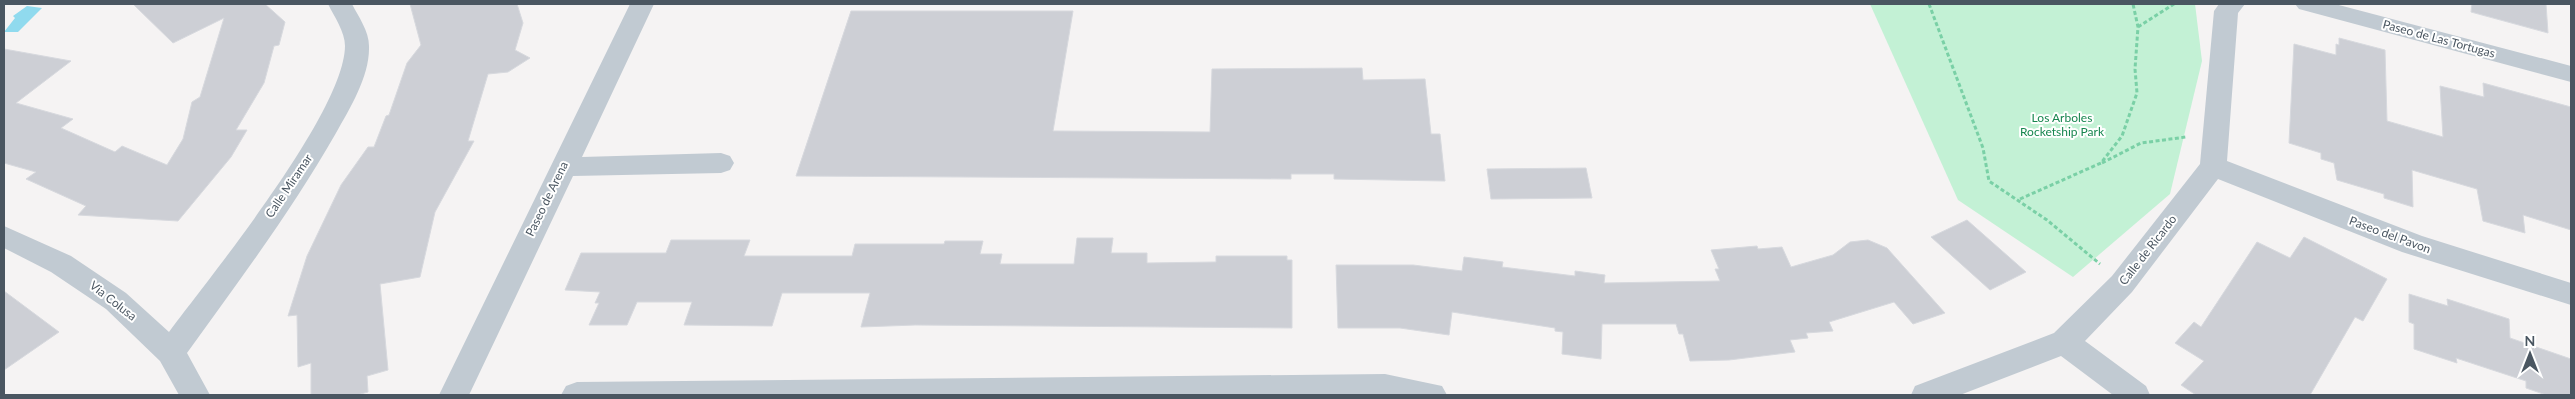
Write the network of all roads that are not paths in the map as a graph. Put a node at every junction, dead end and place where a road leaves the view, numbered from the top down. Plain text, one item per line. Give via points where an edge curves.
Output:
1 (340, 4) edge
2 (642, 4) edge
3 (2233, 4) edge
4 (2307, 4) edge
5 (2571, 74) edge
6 (721, 163) dead end
7 (2213, 166) junction
8 (563, 167) junction
9 (4, 236) edge
10 (2571, 294) edge
11 (2064, 342) junction
12 (171, 352) junction
13 (195, 395) edge
14 (454, 395) edge
15 (577, 395) edge
16 (1431, 395) edge
17 (1926, 395) edge
18 (2135, 395) edge

1 - 12 street, Calle Miramar via 358,47 350,83 298,176
2 - 8 street, Paseo de Arena
3 - 7 street via 2226,11
4 - 5 street, Paseo de Las Tortugas
6 - 8 street
7 - 10 street, Paseo del Pavon via 2412,244
7 - 11 street, Calle de Ricardo via 2122,284
8 - 14 street, Paseo de Arena
9 - 12 street, Via Colusa via 61,264 116,301
11 - 17 street, Calle de Ricardo
11 - 18 street
12 - 13 street, Via Colusa
15 - 16 street via 1385,387

